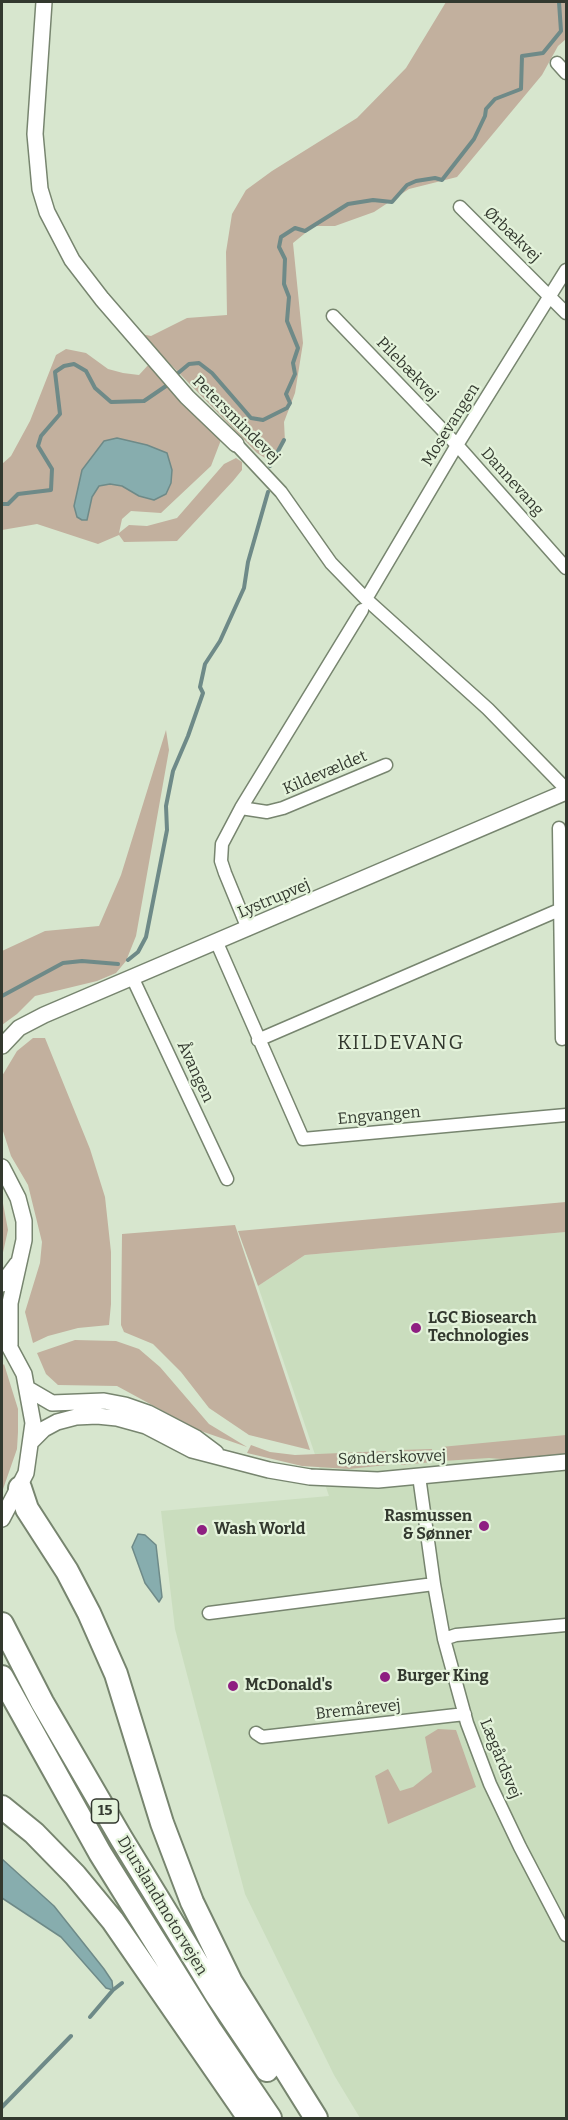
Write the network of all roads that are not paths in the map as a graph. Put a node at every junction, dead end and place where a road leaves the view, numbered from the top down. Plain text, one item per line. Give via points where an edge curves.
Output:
1 (44, 2) edge
2 (557, 63) dead end
3 (567, 73) edge
4 (459, 207) dead end
5 (567, 270) edge
6 (551, 297) junction
7 (567, 313) edge
8 (333, 316) dead end
9 (236, 444) joint
10 (457, 445) junction
11 (567, 568) edge
12 (364, 605) junction
13 (386, 765) dead end
14 (567, 790) edge
15 (241, 808) junction
16 (559, 828) dead end
17 (559, 909) junction
18 (248, 929) junction
19 (217, 943) junction
20 (133, 979) junction
21 (562, 1039) dead end
22 (258, 1040) junction
23 (2, 1046) edge
24 (567, 1115) edge
25 (2, 1167) edge
26 (226, 1179) dead end
27 (21, 1259) junction
28 (2, 1284) edge
29 (5, 1339) edge
30 (28, 1389) junction
31 (32, 1441) junction
32 (220, 1456) junction
33 (567, 1462) edge
34 (419, 1476) junction
35 (20, 1488) junction
36 (2, 1518) edge
37 (434, 1584) junction
38 (209, 1613) dead end
39 (2, 1624) edge
40 (567, 1625) edge
41 (444, 1639) junction
42 (2, 1677) edge
43 (465, 1714) junction
44 (256, 1733) dead end
45 (2, 1807) edge
46 (567, 1935) edge
47 (249, 2118) edge
48 (270, 2118) edge
49 (300, 2118) edge
50 (316, 2118) edge

1 - 9 street, Petersmindevej via 36,134 38,172 47,212 72,260 156,363
2 - 3 street
4 - 6 street, Ørbækvej
5 - 6 street, Mosevangen
6 - 7 street, Ørbækvej
6 - 10 street, Mosevangen
8 - 10 street, Pilebækvej
9 - 12 street, Petersmindevej via 281,492
10 - 11 street, Dannevang
10 - 12 street, Mosevangen
12 - 14 street, Petersmindevej via 488,709
12 - 15 street, Mosevangen
13 - 15 street, Kildevældet via 283,808 267,812
14 - 18 street, Lystrupvej
15 - 18 street, Mosevangen via 222,843 221,861
16 - 17 street
17 - 21 street
17 - 22 street
18 - 19 street, Lystrupvej
19 - 20 street, Lystrupvej
19 - 22 street, Engvangen
20 - 23 street, Lystrupvej via 19,1028
20 - 26 street, Åvangen
22 - 24 street, Engvangen via 303,1139
25 - 27 street via 18,1198 24,1221
27 - 28 street
27 - 29 street
29 - 30 street
30 - 31 street
30 - 32 street, Sønderskovvej via 52,1403 104,1401 148,1413 196,1438
31 - 32 street, Sønderskovvej via 57,1422 97,1416 146,1426 192,1450
31 - 35 street
32 - 34 street, Sønderskovvej via 310,1477 378,1480
33 - 34 street, Sønderskovvej
34 - 37 street, Lægårdsvej
35 - 36 street
35 - 50 highway via 27,1509 89,1613 116,1674 162,1823 192,1902 231,1982
37 - 38 street
37 - 41 street, Lægårdsvej
39 - 49 highway, Djurslandmotorvejen / 15 via 42,1702 127,1848 216,1994
40 - 41 street
41 - 43 street, Lægårdsvej
42 - 48 highway, Djurslandmotorvejen / 15 via 100,1854
43 - 44 street, Bremårevej via 262,1737
43 - 46 street, Lægårdsvej via 490,1784
45 - 47 highway via 75,1875 113,1921

